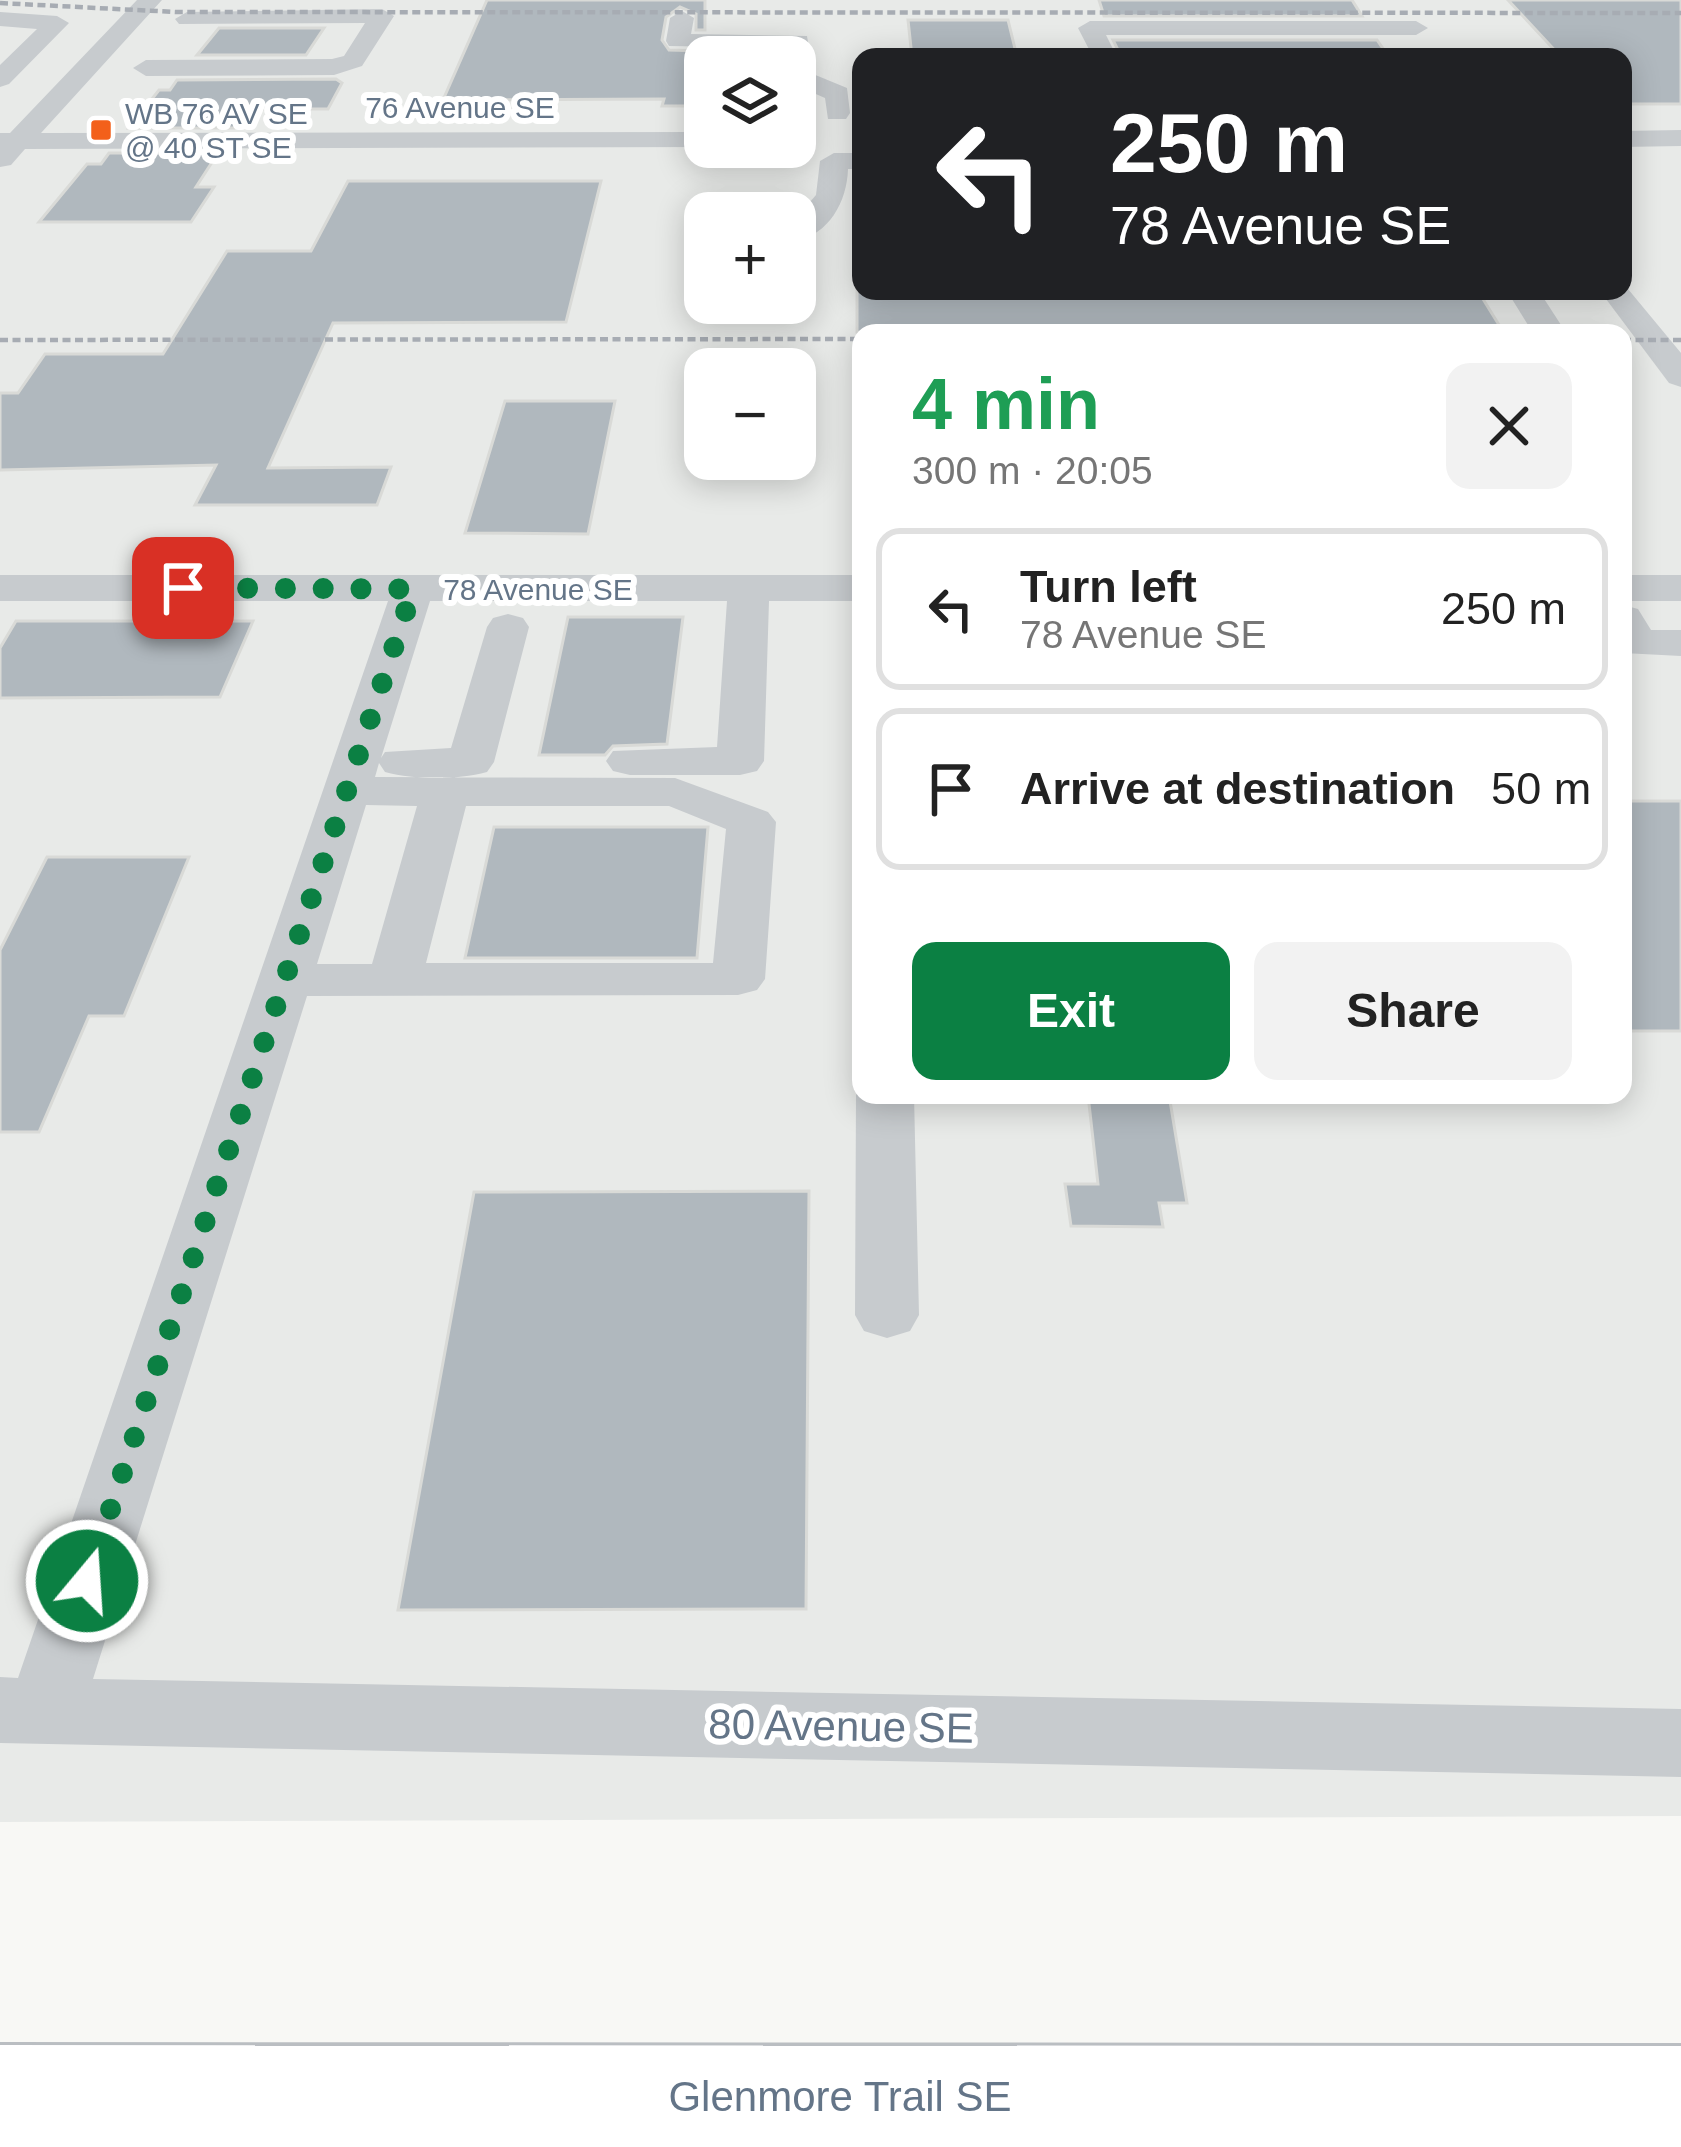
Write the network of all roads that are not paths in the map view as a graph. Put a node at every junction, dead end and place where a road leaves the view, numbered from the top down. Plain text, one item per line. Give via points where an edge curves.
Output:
1 (211, 0) edge
2 (1394, 0) edge
3 (144, 7) edge
4 (682, 18) dead end
5 (0, 19) edge
6 (187, 19) junction
7 (33, 47) junction
8 (105, 48) junction
9 (1100, 48) edge
10 (2, 66) edge
11 (86, 68) junction
12 (146, 68) junction
13 (647, 118) dead end
14 (684, 126) edge
15 (684, 126) edge
16 (833, 129) edge
17 (1632, 139) edge
18 (1681, 139) edge
19 (6, 147) edge
20 (852, 160) edge
21 (816, 220) edge
22 (1623, 300) edge
23 (1681, 376) edge
24 (0, 588) edge
25 (852, 588) edge
26 (1632, 588) edge
27 (1681, 588) edge
28 (413, 589) junction
29 (749, 589) junction
30 (508, 627) dead end
31 (1632, 634) edge
32 (1681, 643) edge
33 (351, 776) junction
34 (458, 777) junction
35 (395, 979) junction
36 (284, 980) junction
37 (884, 1104) edge
38 (887, 1315) dead end
39 (22, 1710) edge
40 (1681, 1743) edge
41 (0, 2096) edge
42 (1681, 2096) edge

1 - 3 street
2 - 9 street via 1421,35 1090,28
3 - 6 street
3 - 8 street
4 - 16 street via 678,41 737,30 797,41 800,78 838,94
5 - 7 street via 58,23
6 - 12 street
6 - 12 street via 382,16 353,61 334,67
7 - 8 street
7 - 10 street
8 - 11 street
11 - 12 street
11 - 19 street
13 - 15 street
14 - 19 street, 76 Avenue SE
17 - 18 street
20 - 21 street via 834,160 835,192
22 - 23 street
24 - 28 street, 78 Avenue SE
25 - 29 street, 78 Avenue SE
26 - 27 street
28 - 29 street, 78 Avenue SE
28 - 33 street
29 - 34 street via 740,761
30 - 34 street
31 - 32 street via 1637,643
33 - 34 street
33 - 36 street
34 - 35 street
34 - 35 street via 674,792 751,822 738,980
35 - 36 street
36 - 39 street
37 - 38 street
39 - 40 street, 80 Avenue SE
41 - 42 main road, Glenmore Trail SE

